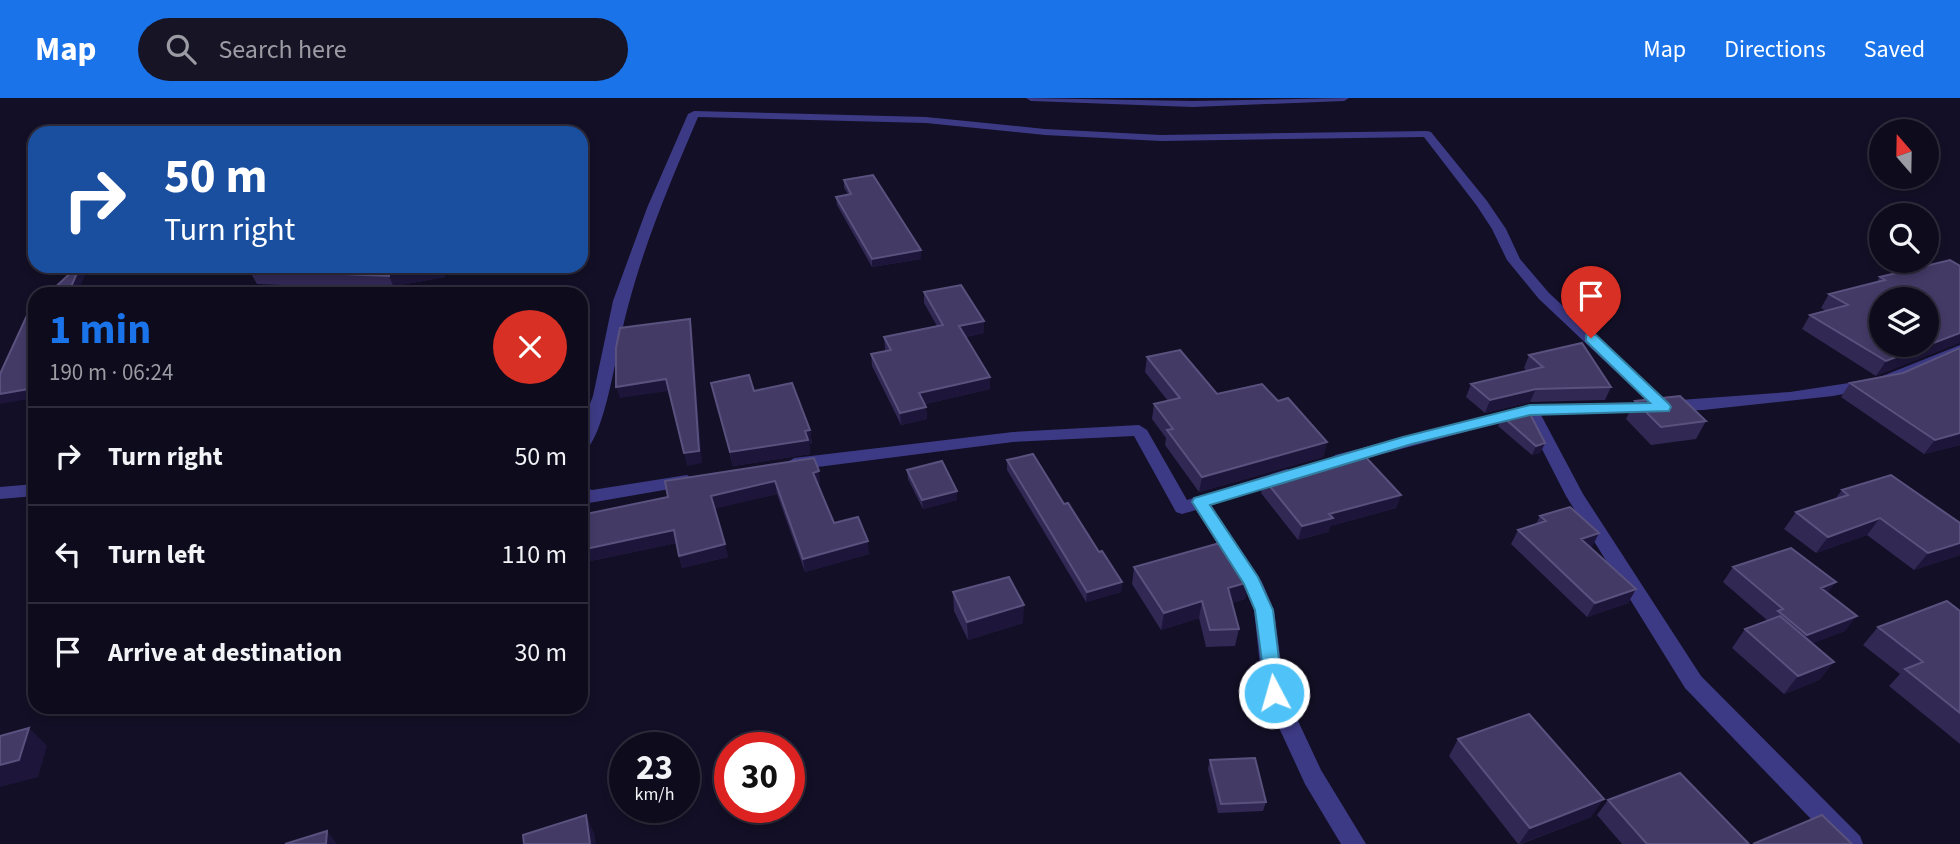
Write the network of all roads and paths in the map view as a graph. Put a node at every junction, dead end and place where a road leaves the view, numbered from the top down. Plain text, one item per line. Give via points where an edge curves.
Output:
1 (1031, 98) edge
2 (1343, 98) edge
3 (1960, 350) edge
4 (1663, 407) junction
5 (1530, 410) junction
6 (588, 429) edge
7 (778, 466) edge
8 (710, 477) edge
9 (28, 491) edge
10 (0, 493) edge
11 (588, 496) edge
12 (1200, 502) junction
13 (1354, 844) edge
14 (1851, 844) edge

1 - 2 street via 1193,104
3 - 4 street via 1879,383
4 - 5 street
4 - 6 street via 1544,296 1514,260 1482,204 1427,134 1161,138 926,120 694,114 653,208 620,301 601,396
5 - 12 street
5 - 14 street via 1574,496 1693,682
7 - 12 street via 1013,437 1139,430 1182,508
8 - 11 street
9 - 10 street
12 - 13 street via 1256,591 1264,610 1274,693 1313,777

